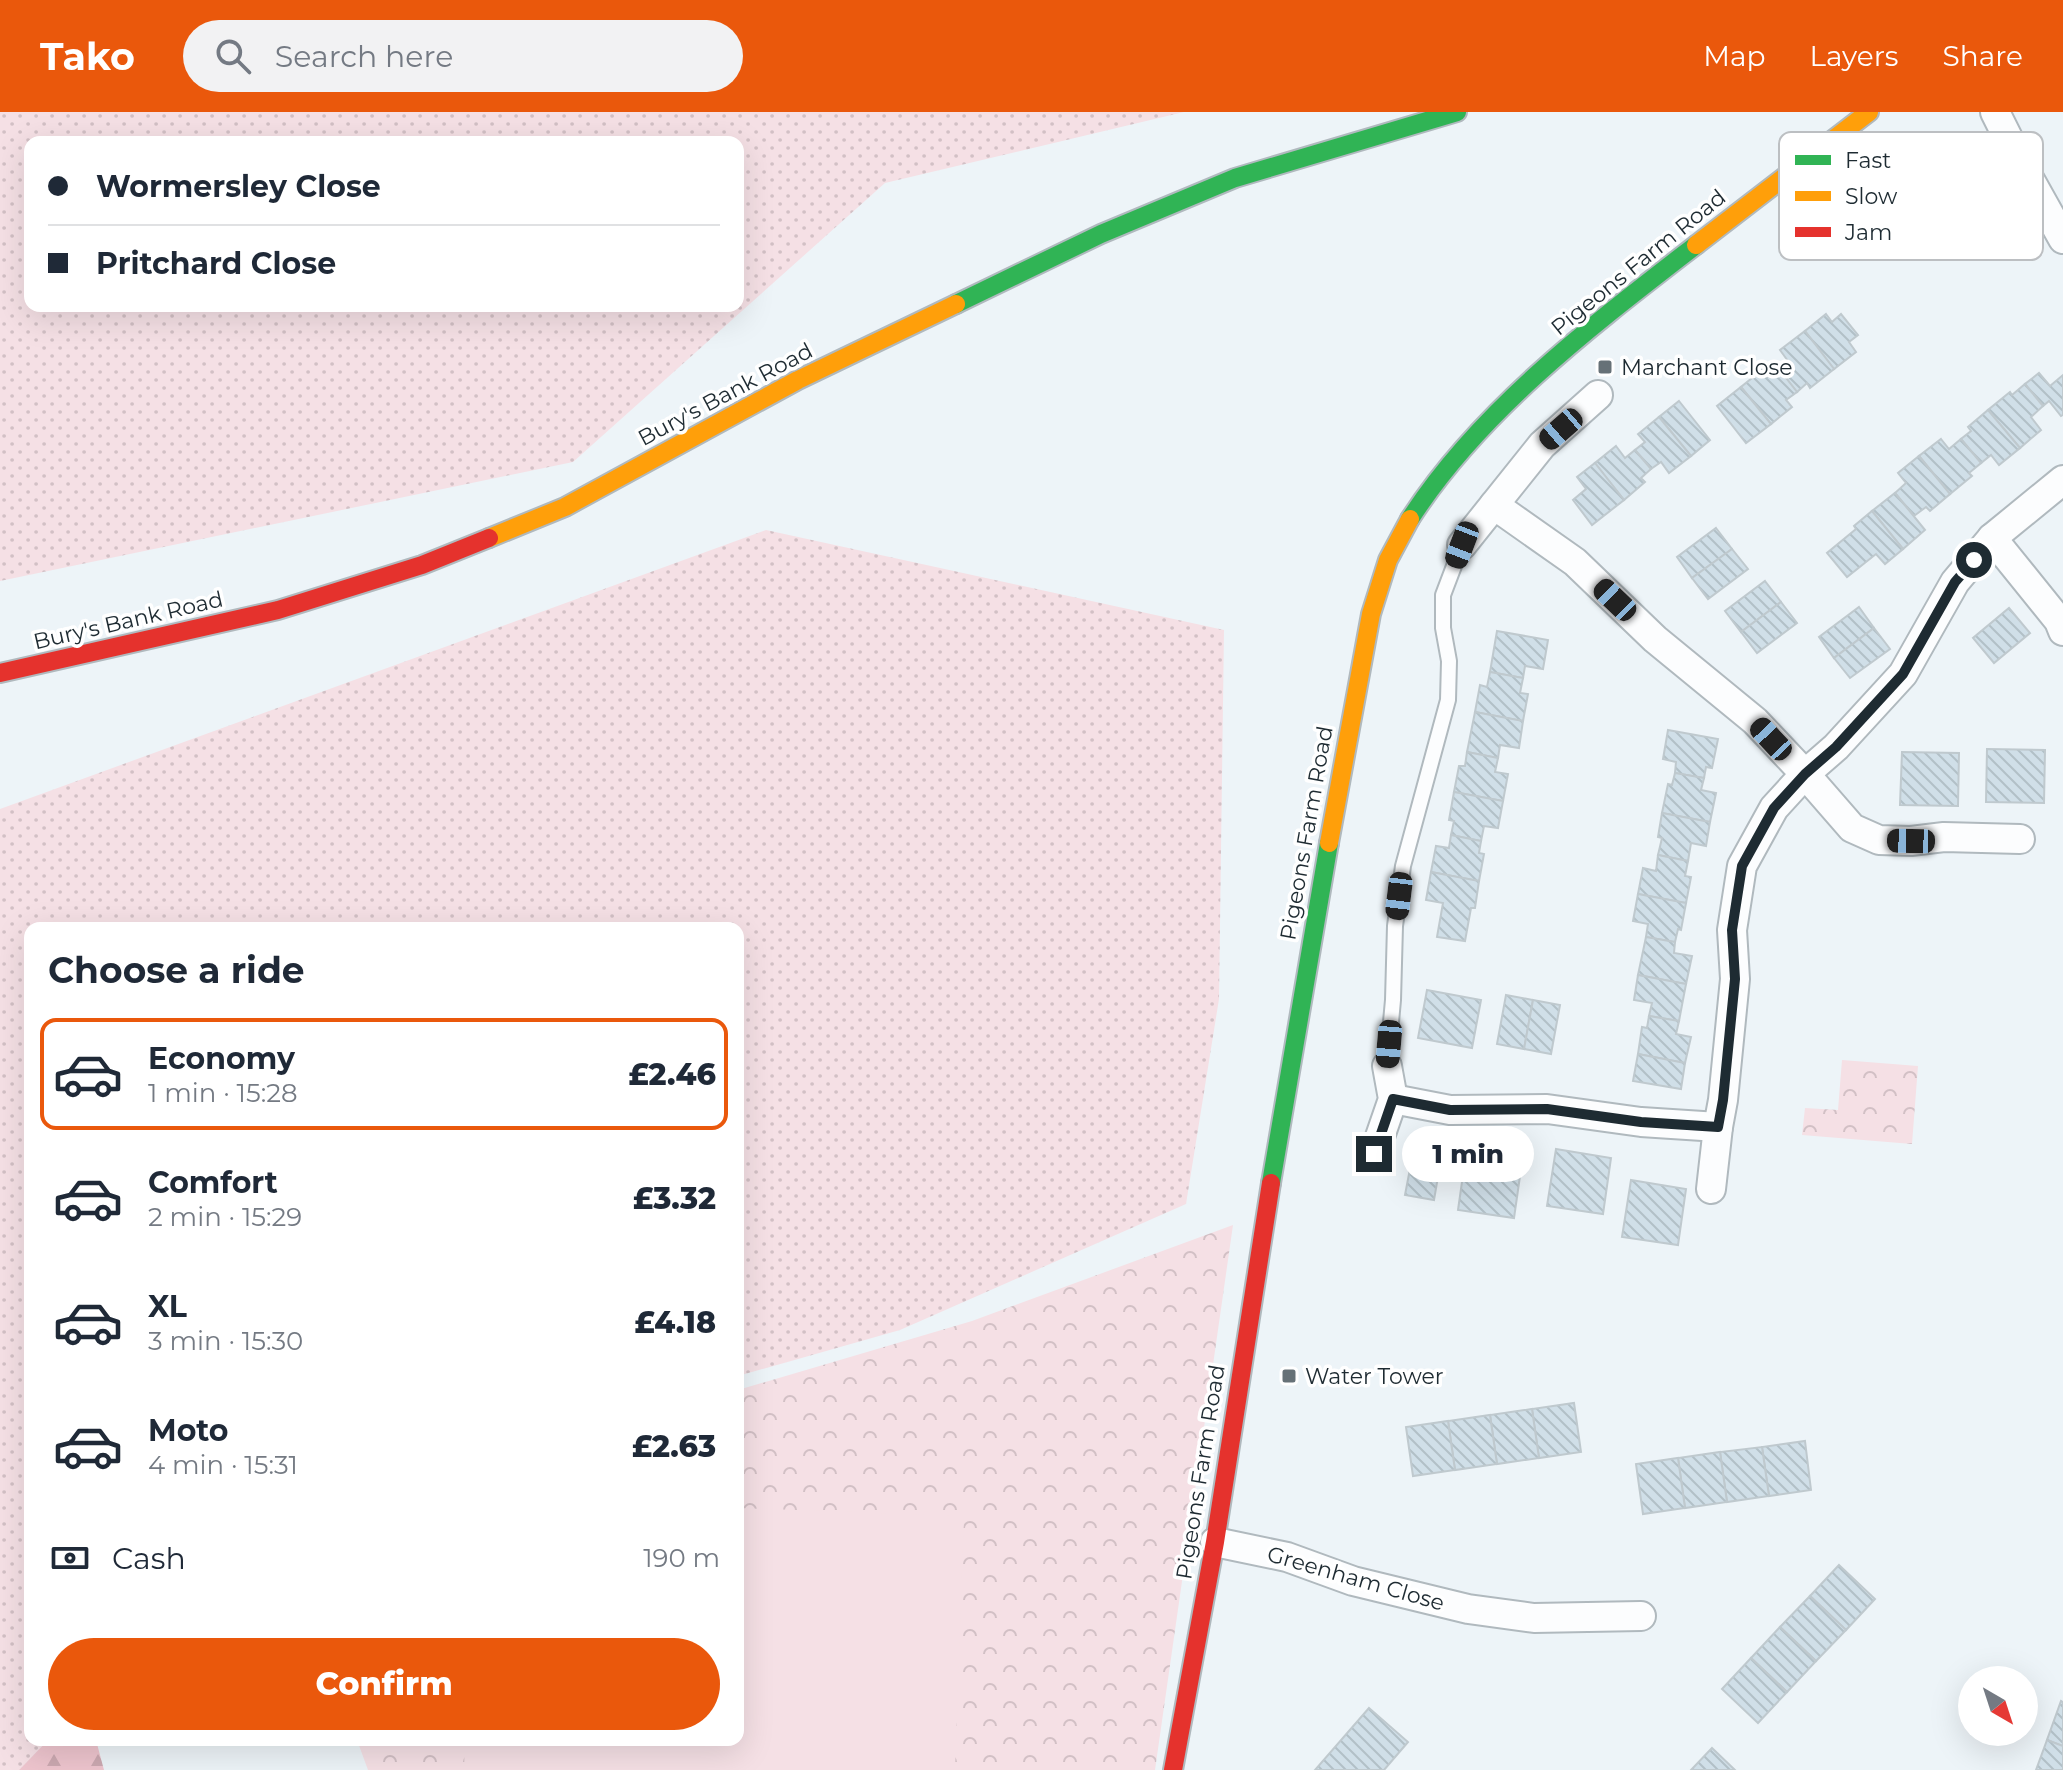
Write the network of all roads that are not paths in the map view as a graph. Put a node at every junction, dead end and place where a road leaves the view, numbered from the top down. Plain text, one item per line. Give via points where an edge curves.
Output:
1 (1457, 112) edge
2 (1869, 112) edge
3 (1995, 112) edge
4 (1843, 132) edge
5 (2005, 132) edge
6 (1779, 181) edge
7 (2043, 203) edge
8 (2063, 239) edge
9 (1598, 395) dead end
10 (2063, 480) edge
11 (1494, 505) junction
12 (1992, 538) junction
13 (1462, 545) joint
14 (2063, 631) edge
15 (0, 673) edge
16 (1805, 774) junction
17 (2020, 839) dead end
18 (1387, 1066) joint
19 (1393, 1099) junction
20 (1718, 1127) junction
21 (1374, 1154) dead end
22 (1711, 1189) dead end
23 (1215, 1542) junction
24 (1641, 1616) dead end
25 (1173, 1770) edge

1 - 15 street, Bury's Bank Road via 1235,178 1101,234 798,380 565,507 422,565 278,610
2 - 4 street, Pigeons Farm Road
3 - 5 street
6 - 23 street, Pigeons Farm Road via 1520,391 1452,460 1388,560 1371,614 1347,737
7 - 8 street
9 - 11 street via 1542,445
10 - 12 street
11 - 13 street
11 - 16 street via 1575,562 1655,639 1755,721
12 - 14 street
12 - 16 street via 1955,582 1903,674
13 - 18 lane via 1443,595 1448,700 1403,866
16 - 17 street via 1852,828 1879,840
16 - 20 street via 1774,808 1742,866 1732,930 1735,979
18 - 19 street
19 - 20 street via 1450,1110 1547,1109
19 - 21 street
20 - 22 street
23 - 24 street, Greenham Close via 1468,1609 1534,1618
23 - 25 street, Pigeons Farm Road

